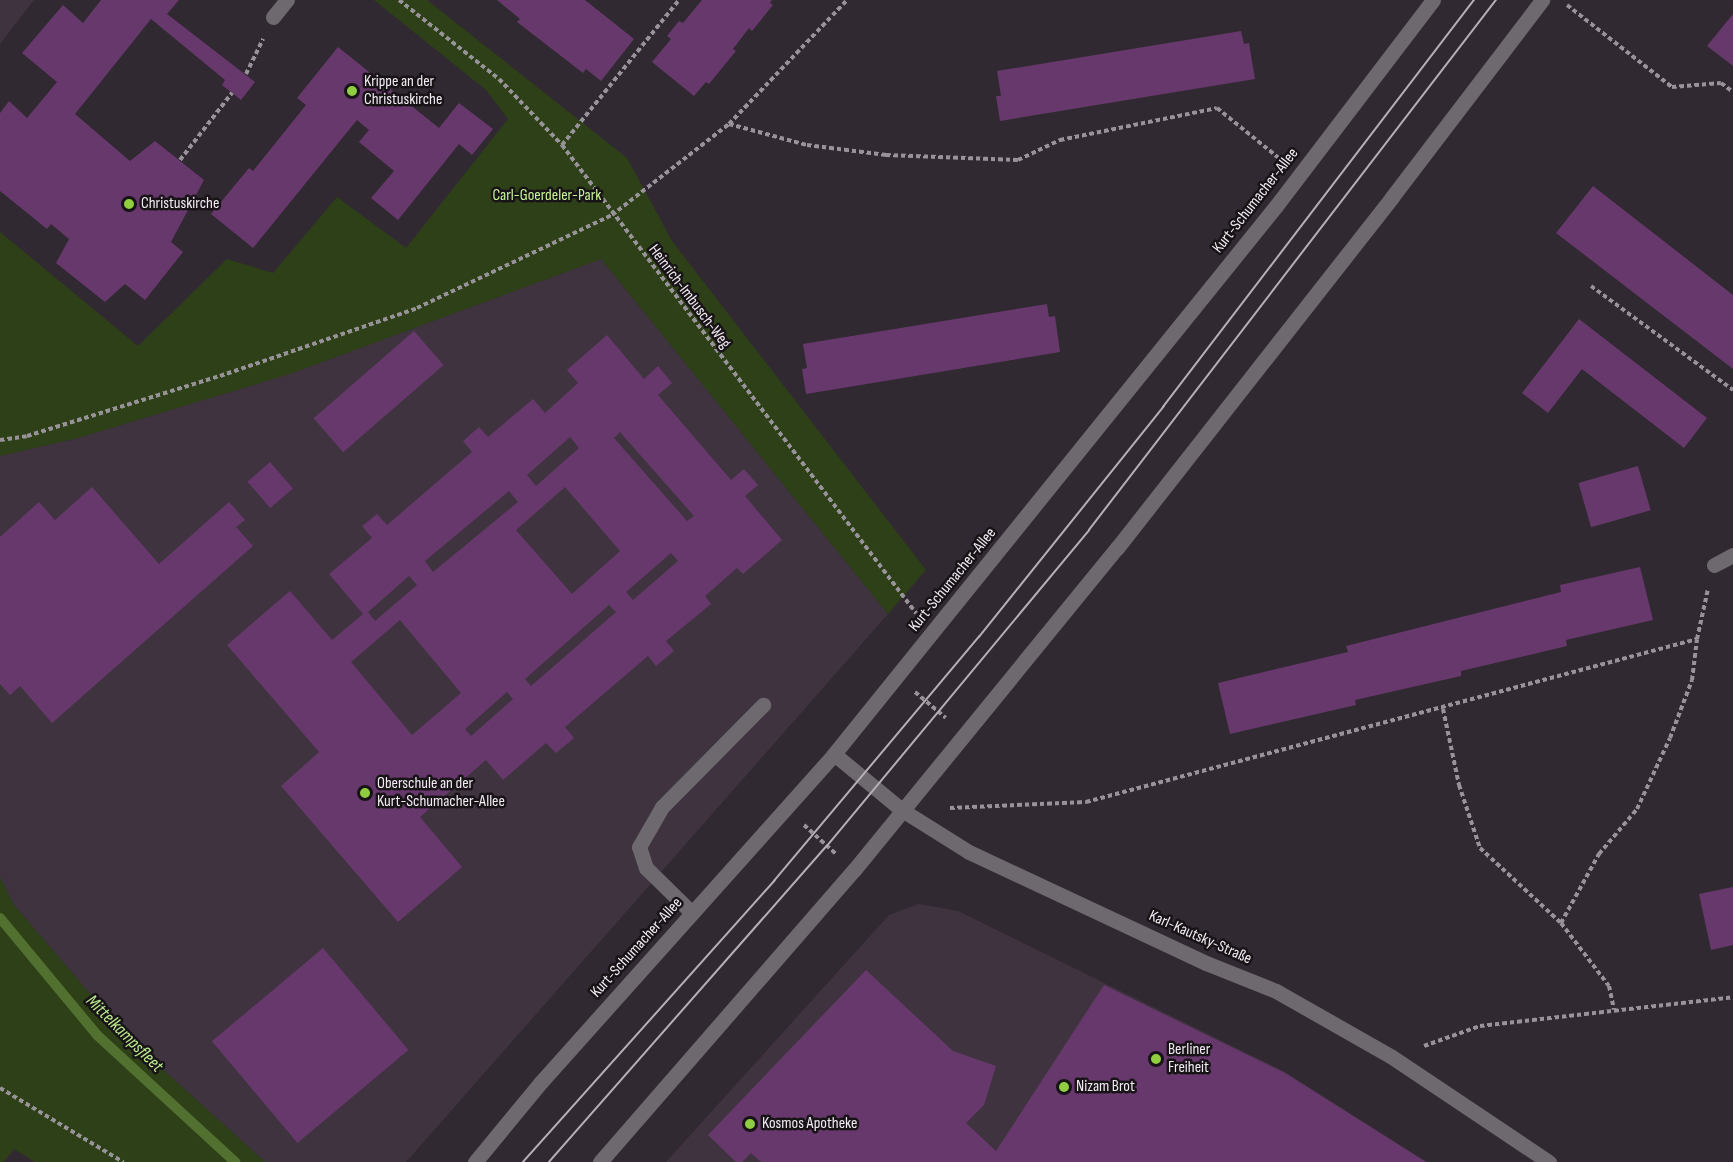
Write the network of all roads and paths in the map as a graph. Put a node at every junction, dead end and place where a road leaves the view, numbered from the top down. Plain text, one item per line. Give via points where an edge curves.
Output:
1 (287, 0) edge
2 (399, 0) edge
3 (679, 0) edge
4 (847, 0) edge
5 (1433, 0) edge
6 (1542, 0) edge
7 (1561, 0) edge
8 (273, 17) joint
9 (246, 74) dead end
10 (1733, 92) edge
11 (232, 93) dead end
12 (729, 124) junction
13 (562, 145) junction
14 (180, 160) dead end
15 (1300, 174) junction
16 (612, 215) junction
17 (1592, 286) dead end
18 (1733, 390) edge
19 (0, 441) edge
20 (1733, 555) edge
21 (1714, 565) joint
22 (933, 635) junction
23 (1697, 639) junction
24 (897, 677) junction
25 (764, 705) dead end
26 (1443, 708) junction
27 (965, 734) junction
28 (834, 754) junction
29 (785, 808) junction
30 (948, 808) dead end
31 (902, 810) junction
32 (854, 870) junction
33 (692, 913) junction
34 (1561, 923) junction
35 (1733, 997) edge
36 (1614, 1009) junction
37 (1392, 1057) junction
38 (0, 1088) edge
39 (123, 1162) edge
40 (476, 1162) edge
41 (600, 1162) edge
42 (1549, 1162) edge

1 - 8 street
2 - 13 path, Heinrich-Imbusch-Weg via 499,79
3 - 13 path
4 - 12 path
5 - 15 street, Kurt-Schumacher-Allee
6 - 27 street via 1124,539
7 - 10 path via 1672,87 1721,83
8 - 9 path
11 - 14 path
12 - 15 path via 807,145 886,155 1018,159 1060,140 1217,108
12 - 16 path
13 - 16 path, Heinrich-Imbusch-Weg
15 - 22 street, Kurt-Schumacher-Allee
16 - 19 path via 417,308 220,376
16 - 22 path, Heinrich-Imbusch-Weg
17 - 18 path
20 - 21 street
21 - 23 path
22 - 24 street, Kurt-Schumacher-Allee
23 - 26 path
23 - 34 path via 1692,680 1637,809 1599,854
24 - 27 path
24 - 28 street, Kurt-Schumacher-Allee
25 - 33 street via 662,807 639,847 645,868
26 - 30 path via 1086,802
26 - 34 path via 1459,784 1480,848
27 - 31 street
28 - 29 street, Kurt-Schumacher-Allee
28 - 31 street, Karl-Kautsky-Straße
29 - 32 path
29 - 33 street, Kurt-Schumacher-Allee
31 - 32 street
31 - 37 street, Karl-Kautsky-Straße via 969,852 1206,963 1276,991
32 - 41 street
33 - 40 street, Kurt-Schumacher-Allee via 541,1082
34 - 36 path via 1609,986
35 - 36 path
36 - 37 path via 1480,1026
37 - 42 street, Karl-Kautsky-Straße
38 - 39 path

